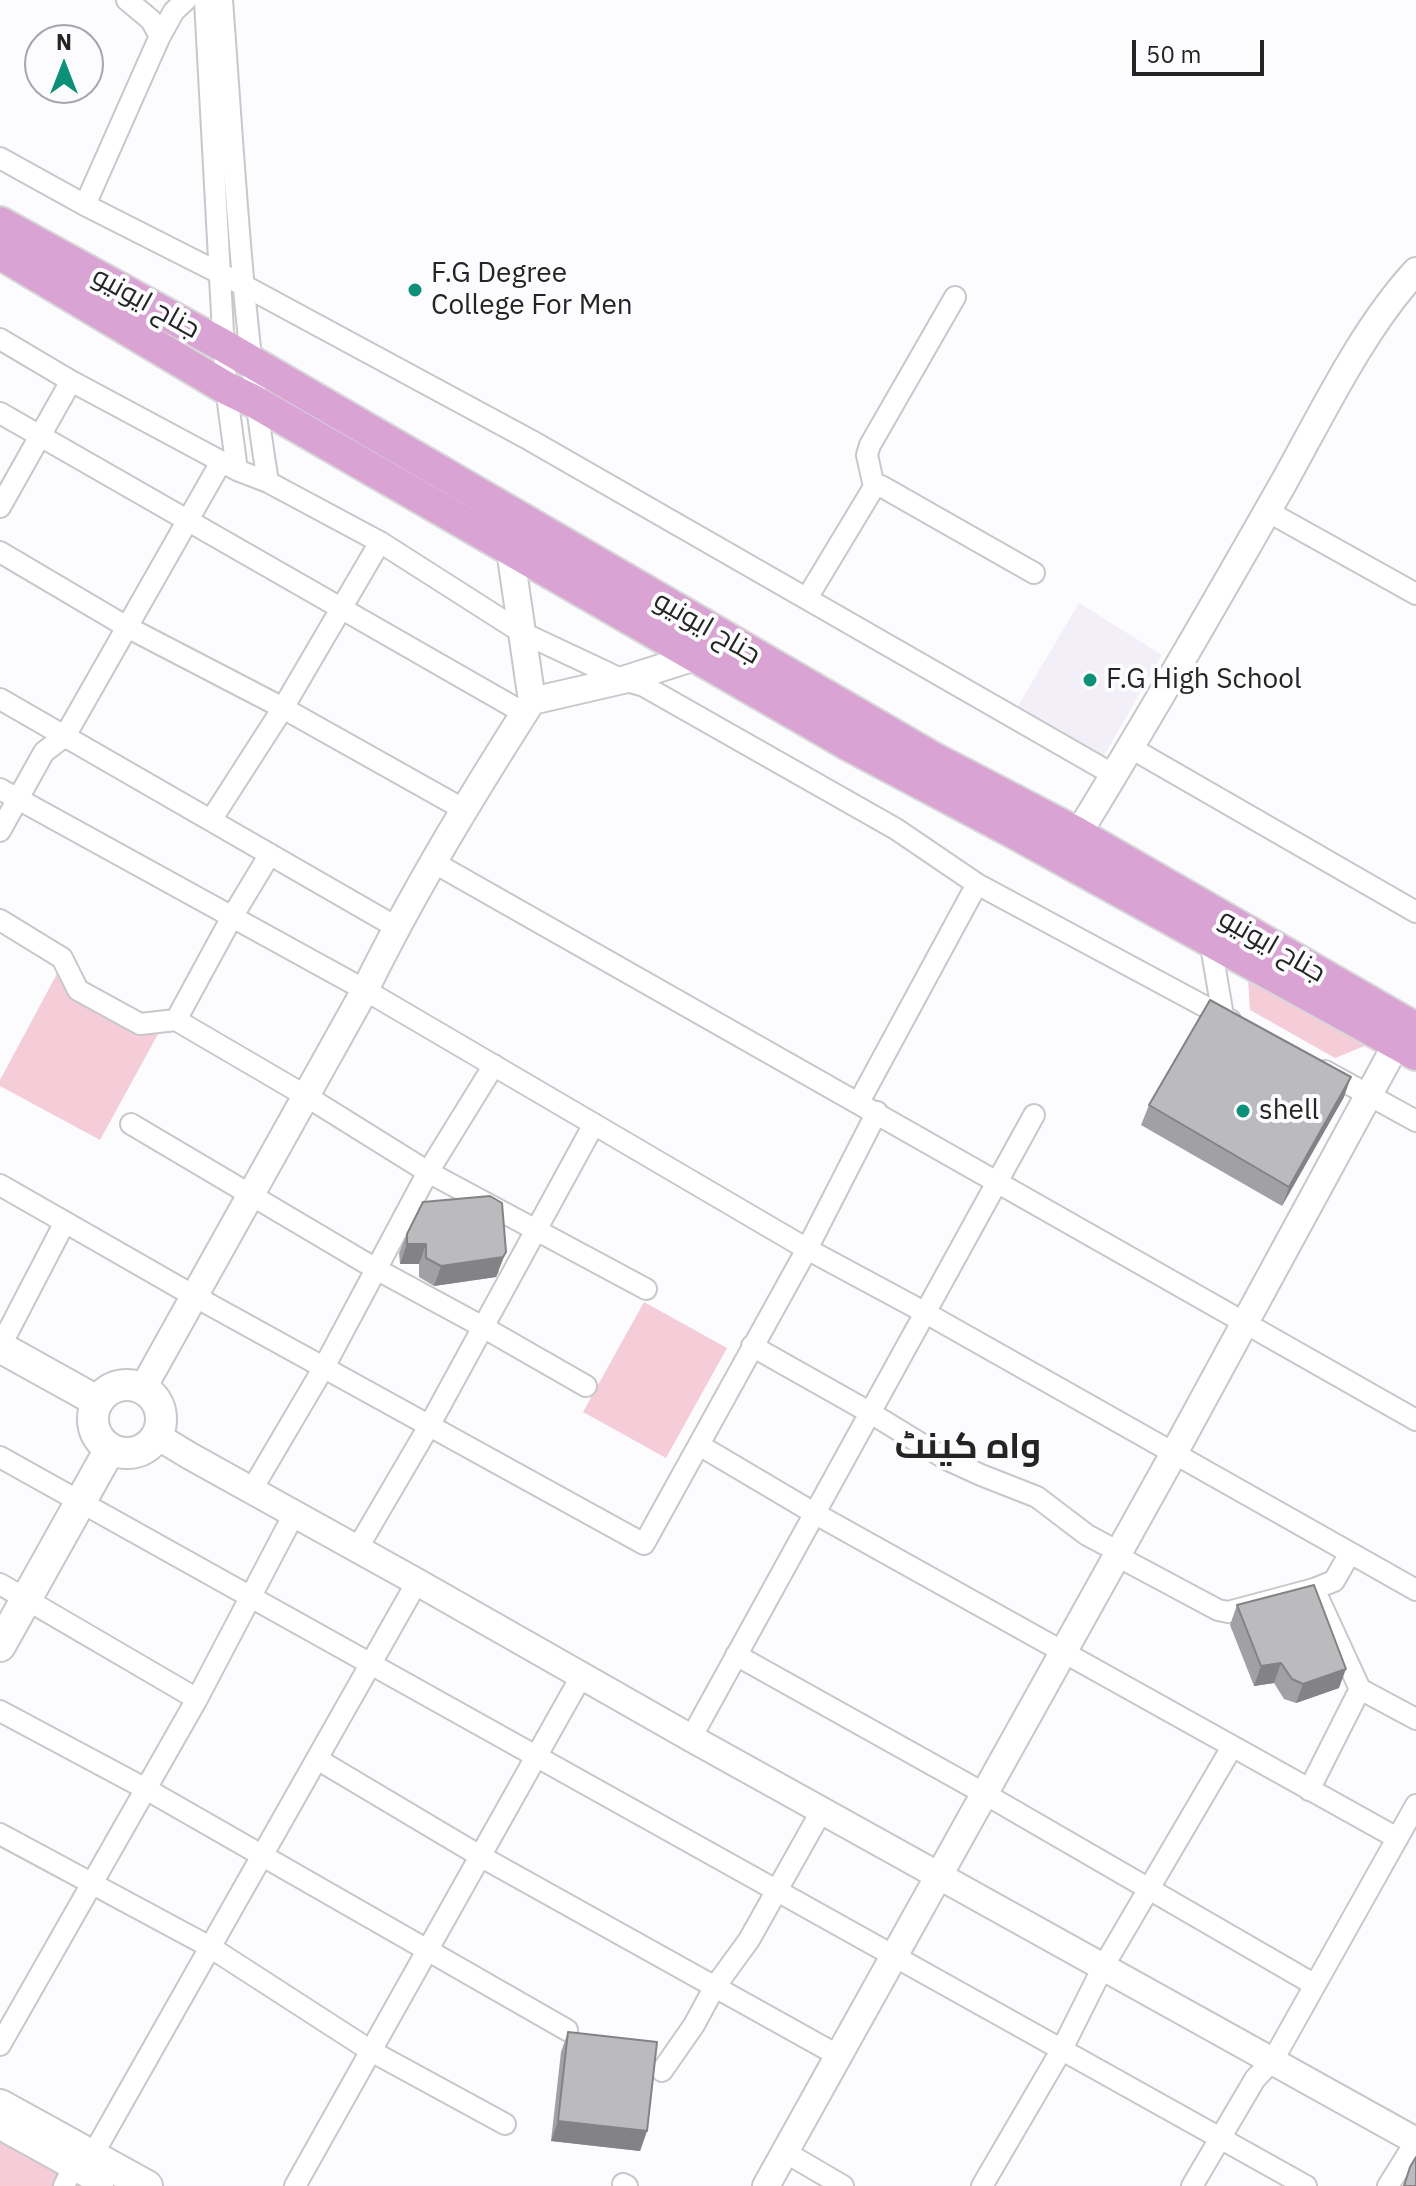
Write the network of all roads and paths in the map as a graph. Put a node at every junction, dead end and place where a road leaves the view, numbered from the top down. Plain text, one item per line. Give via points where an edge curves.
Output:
1 (127, 0) edge
2 (186, 0) edge
3 (205, 0) edge
4 (222, 0) edge
5 (160, 36) junction
6 (0, 158) edge
7 (85, 205) junction
8 (0, 223) edge
9 (0, 253) edge
10 (1416, 271) edge
11 (220, 275) junction
12 (243, 285) junction
13 (955, 297) dead end
14 (0, 339) edge
15 (224, 346) junction
16 (252, 364) junction
17 (71, 381) junction
18 (241, 395) junction
19 (0, 413) edge
20 (40, 436) junction
21 (229, 466) junction
22 (268, 482) junction
23 (874, 487) junction
24 (0, 507) edge
25 (1267, 511) junction
26 (187, 521) junction
27 (380, 542) junction
28 (510, 550) junction
29 (0, 552) edge
30 (1034, 573) dead end
31 (1416, 594) edge
32 (807, 598) junction
33 (340, 609) junction
34 (127, 627) junction
35 (521, 632) junction
36 (698, 656) junction
37 (623, 680) junction
38 (0, 699) edge
39 (528, 707) junction
40 (283, 708) junction
41 (65, 736) junction
42 (1131, 748) junction
43 (1114, 775) junction
44 (9, 794) edge
45 (463, 809) junction
46 (211, 820) junction
47 (0, 831) edge
48 (1078, 834) junction
49 (270, 854) junction
50 (433, 862) junction
51 (977, 884) junction
52 (1416, 912) edge
53 (232, 917) junction
54 (0, 920) edge
55 (396, 927) junction
56 (1210, 940) junction
57 (365, 990) junction
58 (1223, 1016) junction
59 (176, 1020) junction
60 (1249, 1030) edge
61 (1410, 1042) edge
62 (1303, 1059) edge
63 (494, 1065) junction
64 (1369, 1094) junction
65 (306, 1096) junction
66 (868, 1107) junction
67 (1034, 1115) dead end
68 (1416, 1121) edge
69 (131, 1124) dead end
70 (594, 1124) junction
71 (428, 1172) junction
72 (998, 1181) junction
73 (0, 1185) edge
74 (251, 1194) junction
75 (65, 1222) junction
76 (536, 1230) junction
77 (807, 1249) junction
78 (376, 1269) junction
79 (646, 1289) dead end
80 (194, 1296) junction
81 (924, 1312) junction
82 (1244, 1323) junction
83 (483, 1327) junction
84 (752, 1346) junction
85 (0, 1347) edge
86 (324, 1367) junction
87 (586, 1386) dead end
88 (143, 1388) junction
89 (97, 1401) junction
90 (869, 1412) junction
91 (1416, 1420) edge
92 (429, 1426) junction
93 (157, 1436) junction
94 (699, 1445) junction
95 (110, 1449) junction
96 (1173, 1455) junction
97 (0, 1457) edge
98 (251, 1491) junction
99 (80, 1502) junction
100 (814, 1513) junction
101 (294, 1514) junction
102 (357, 1549) junction
103 (1350, 1553) junction
104 (1118, 1554) junction
105 (417, 1582) junction
106 (0, 1584) edge
107 (1314, 1589) junction
108 (1416, 1590) edge
109 (251, 1596) junction
110 (26, 1599) junction
111 (0, 1646) edge
112 (1063, 1653) junction
113 (736, 1655) junction
114 (371, 1664) junction
115 (582, 1675) junction
116 (1360, 1689) junction
117 (197, 1699) junction
118 (0, 1711) edge
119 (1416, 1719) edge
120 (691, 1738) junction
121 (1232, 1747) junction
122 (537, 1755) junction
123 (317, 1759) junction
124 (146, 1789) junction
125 (1309, 1790) junction
126 (985, 1794) junction
127 (1416, 1807) edge
128 (822, 1810) junction
129 (0, 1834) edge
130 (1397, 1838) junction
131 (480, 1856) junction
132 (261, 1857) junction
133 (939, 1876) junction
134 (92, 1884) junction
135 (1148, 1889) junction
136 (779, 1890) junction
137 (210, 1947) junction
138 (427, 1951) junction
139 (895, 1955) junction
140 (1103, 1967) junction
141 (1315, 1985) junction
142 (714, 1988) junction
143 (567, 2030) edge
144 (0, 2045) edge
145 (1062, 2049) junction
146 (371, 2051) junction
147 (839, 2056) junction
148 (1273, 2060) junction
149 (662, 2071) dead end
150 (0, 2105) edge
151 (505, 2124) dead end
152 (0, 2129) edge
153 (1219, 2137) junction
154 (1416, 2141) edge
155 (785, 2152) junction
156 (77, 2165) edge
157 (103, 2186) edge
158 (147, 2186) edge
159 (295, 2186) edge
160 (766, 2186) edge
161 (843, 2186) edge
162 (982, 2186) edge
163 (1192, 2186) edge
164 (1306, 2186) edge
165 (1388, 2186) edge

1 - 5 street via 151,20
2 - 5 street
3 - 11 street
4 - 12 street
5 - 7 street
6 - 7 street
7 - 11 street
8 - 15 main road, جناح ایونیو
9 - 18 main road, جناح ایونیو
10 - 25 street via 1356,354
11 - 12 street
11 - 15 street
12 - 16 street
12 - 32 street
13 - 23 street via 870,445
14 - 17 street
15 - 16 main road, جناح ایونیو
15 - 18 street
16 - 18 street
16 - 48 main road, جناح ایونیو via 934,759
17 - 20 street
17 - 21 street
18 - 21 street
18 - 22 street
18 - 28 main road, جناح ایونیو
19 - 20 street
20 - 24 street
20 - 26 street
21 - 22 street
21 - 26 street
22 - 27 street
23 - 30 street via 881,486
23 - 32 street
25 - 31 street
25 - 42 street
26 - 33 street
26 - 34 street
27 - 33 street
27 - 35 street
28 - 35 street
28 - 36 main road, جناح ایونیو
29 - 34 street
32 - 43 street
33 - 39 street
33 - 40 street
34 - 40 street
34 - 41 street
35 - 37 street
35 - 39 street
36 - 37 street
36 - 56 main road, جناح ایونیو via 846,743
37 - 39 street
37 - 51 street via 644,686 815,781
38 - 41 street
39 - 45 street
40 - 45 street
40 - 46 street
41 - 44 street
41 - 46 street
42 - 43 street
42 - 52 street
43 - 48 street
44 - 47 street
44 - 53 street
45 - 50 street
46 - 49 street
48 - 61 main road, جناح ایونیو
49 - 53 street
49 - 55 street
50 - 55 street
50 - 66 street
51 - 58 street
51 - 66 street
53 - 57 street
53 - 59 street
54 - 59 street via 62,958 78,990 140,1024
55 - 57 street
56 - 58 street
56 - 61 main road, جناح ایونیو
57 - 63 street
57 - 65 street
58 - 60 street
59 - 65 street
61 - 64 street
62 - 64 street
63 - 70 street
63 - 71 street
64 - 68 street
64 - 82 street
65 - 71 street
65 - 74 street
66 - 72 street
66 - 77 street
67 - 72 street
69 - 74 street
70 - 76 street
70 - 77 street
71 - 76 street
71 - 78 street
72 - 81 street
72 - 82 street
73 - 75 street
74 - 78 street
74 - 80 street
75 - 80 street
75 - 85 street
76 - 79 street
76 - 83 street
77 - 81 street
77 - 84 street
78 - 83 street
78 - 86 street
80 - 86 street
80 - 88 street
81 - 90 street
81 - 96 street
82 - 91 street
82 - 96 street
83 - 87 street
83 - 92 street
84 - 90 street
84 - 94 street
85 - 89 main road
86 - 92 street
86 - 98 street
88 - 89 main road via 126,1384 109,1389
88 - 93 main road via 160,1409
89 - 95 main road via 92,1422
90 - 100 street
90 - 104 street via 946,1459 1037,1497
92 - 94 street via 644,1544
92 - 102 street
93 - 95 main road via 142,1450
93 - 98 street
94 - 100 street
95 - 99 main road
96 - 103 street
96 - 104 street
97 - 99 street
98 - 101 street
99 - 109 street
99 - 110 main road
100 - 112 street
100 - 113 street
101 - 102 street
101 - 109 street
102 - 105 street
103 - 107 street via 1334,1581
103 - 108 street
104 - 107 street via 1228,1612
104 - 112 street
105 - 114 street
105 - 115 street
106 - 110 street
107 - 116 street
109 - 114 street
109 - 117 street
110 - 111 main road
110 - 117 street
112 - 121 street
112 - 126 street
113 - 120 street
113 - 126 street
114 - 122 street
114 - 123 street
115 - 120 street
115 - 122 street
116 - 119 street
116 - 125 street
117 - 124 street
118 - 124 street
120 - 128 street
121 - 125 street
121 - 135 street
122 - 131 street
122 - 136 street
123 - 131 street
123 - 132 street
124 - 132 street
124 - 134 street
125 - 130 street
126 - 133 street
126 - 135 street
127 - 130 street
128 - 133 street
128 - 136 street
129 - 134 street
130 - 141 street
131 - 138 street
131 - 142 street
132 - 137 street
132 - 138 street
133 - 139 street
133 - 140 street
134 - 137 street
134 - 144 street
135 - 140 street
135 - 141 street
136 - 139 street
136 - 142 street
137 - 146 street
137 - 156 street
138 - 143 street
138 - 146 street
139 - 145 street
139 - 147 street
140 - 145 street
140 - 148 street
141 - 148 street
142 - 147 street
142 - 149 street
145 - 153 street
145 - 162 street
146 - 151 street
146 - 159 street
147 - 155 street
148 - 153 street
148 - 154 street
150 - 156 main road
152 - 156 street
153 - 163 street
153 - 164 street
154 - 165 street
155 - 160 street
155 - 161 street
156 - 157 street
156 - 158 main road

